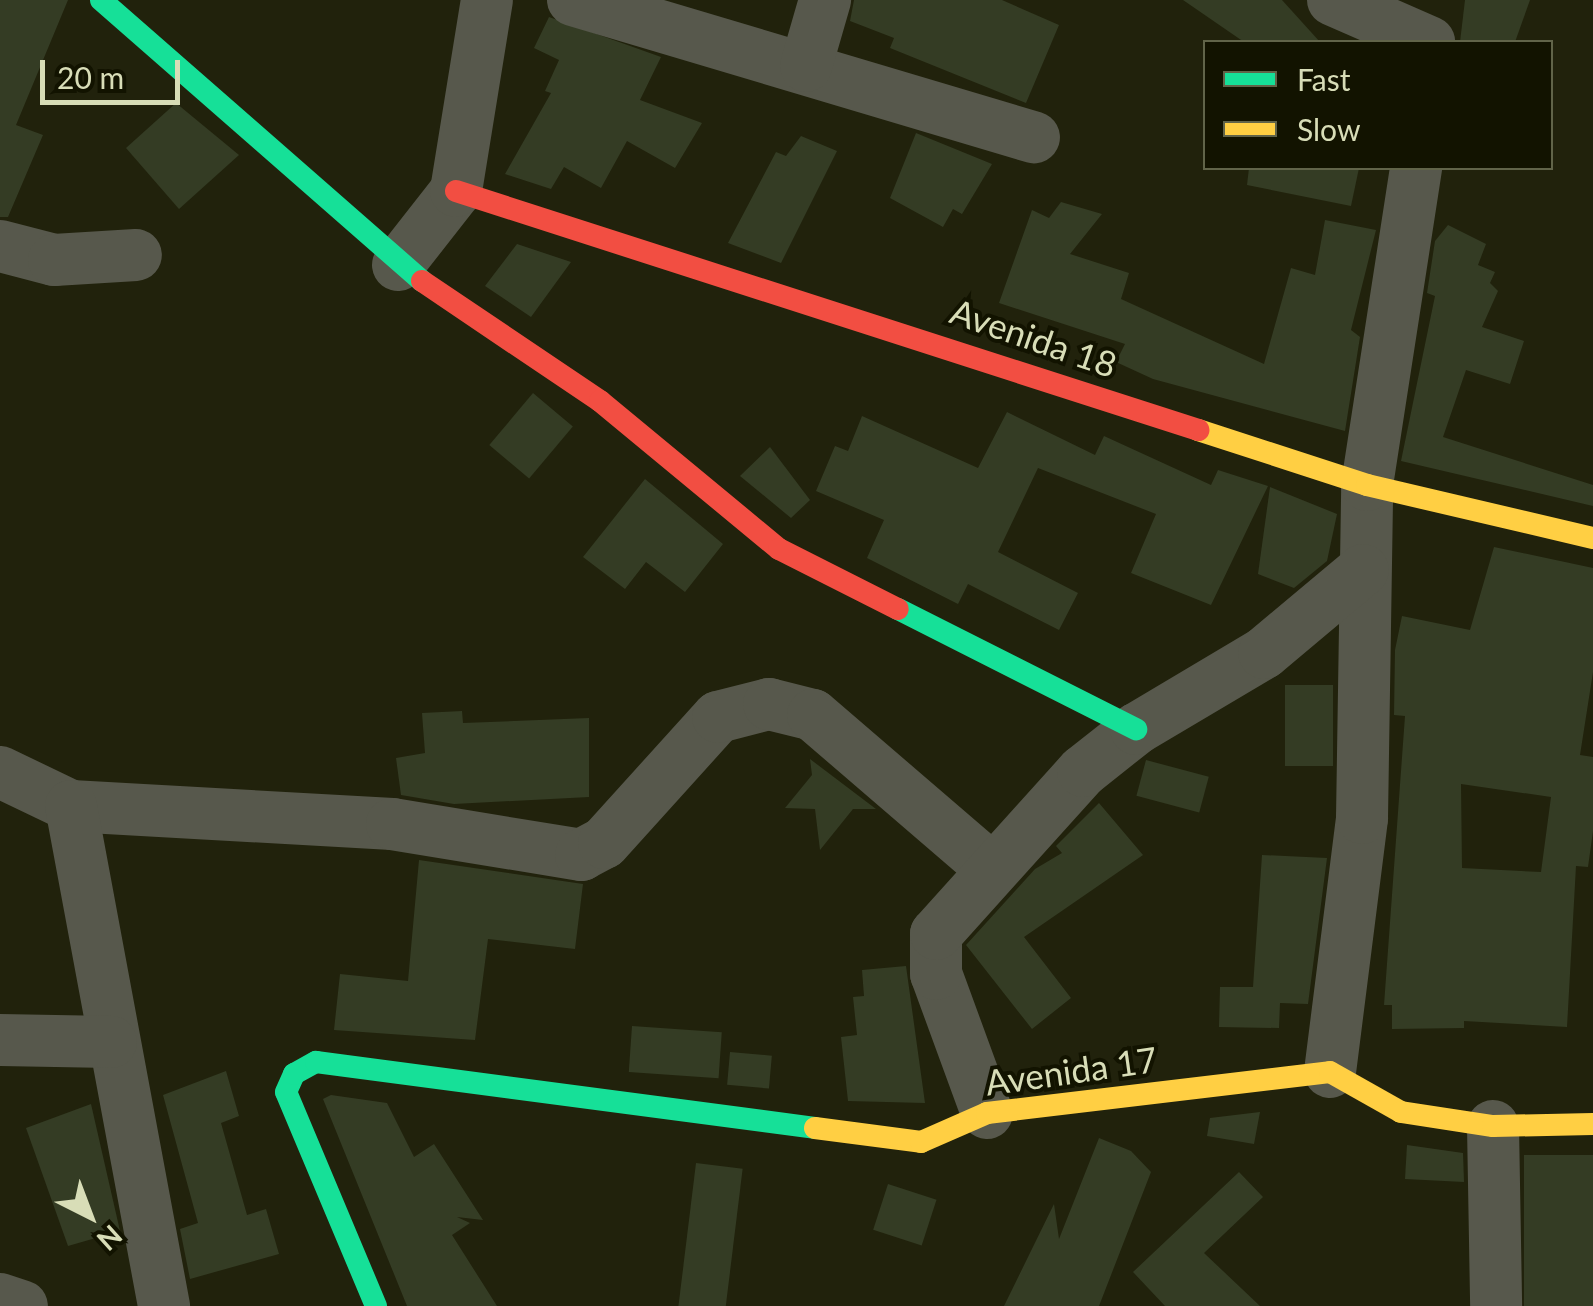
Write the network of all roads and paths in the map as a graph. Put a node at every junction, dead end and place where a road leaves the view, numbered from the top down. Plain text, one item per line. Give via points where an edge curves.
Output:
1 (101, 0) edge
2 (487, 0) edge
3 (573, 0) edge
4 (825, 0) edge
5 (1334, 0) edge
6 (1444, 0) edge
7 (1427, 40) edge
8 (1433, 40) edge
9 (806, 66) junction
10 (1034, 137) dead end
11 (1416, 170) edge
12 (456, 191) junction
13 (0, 246) edge
14 (136, 255) dead end
15 (398, 265) junction
16 (1367, 485) junction
17 (1593, 538) edge
18 (1362, 570) junction
19 (1136, 729) junction
20 (0, 772) edge
21 (71, 806) junction
22 (991, 868) junction
23 (0, 1040) edge
24 (111, 1042) junction
25 (1330, 1072) junction
26 (987, 1112) junction
27 (1593, 1124) edge
28 (1494, 1126) junction
29 (0, 1299) edge
30 (22, 1306) edge
31 (164, 1306) edge
32 (376, 1306) edge
33 (1496, 1306) edge

1 - 15 street via 259,131
2 - 12 street
3 - 9 street
4 - 9 street
5 - 7 street
6 - 8 street
9 - 10 street
11 - 16 street
12 - 15 street
12 - 16 street, Avenida 18
13 - 14 street via 54,260
15 - 19 street via 600,400 778,549
16 - 17 street, Avenida 18
16 - 18 street
18 - 19 street via 1264,653
18 - 25 street via 1362,818
19 - 22 street via 1084,771
20 - 21 street
21 - 22 street via 392,824 581,854 604,843 718,717 769,704 813,714
21 - 24 street
22 - 26 street via 936,934 936,974
23 - 24 street
24 - 31 street
25 - 26 street, Avenida 17
25 - 28 street via 1401,1112
26 - 32 street, Avenida 17 via 921,1142 316,1062 294,1074 286,1092
27 - 28 street
28 - 33 street
29 - 30 street

